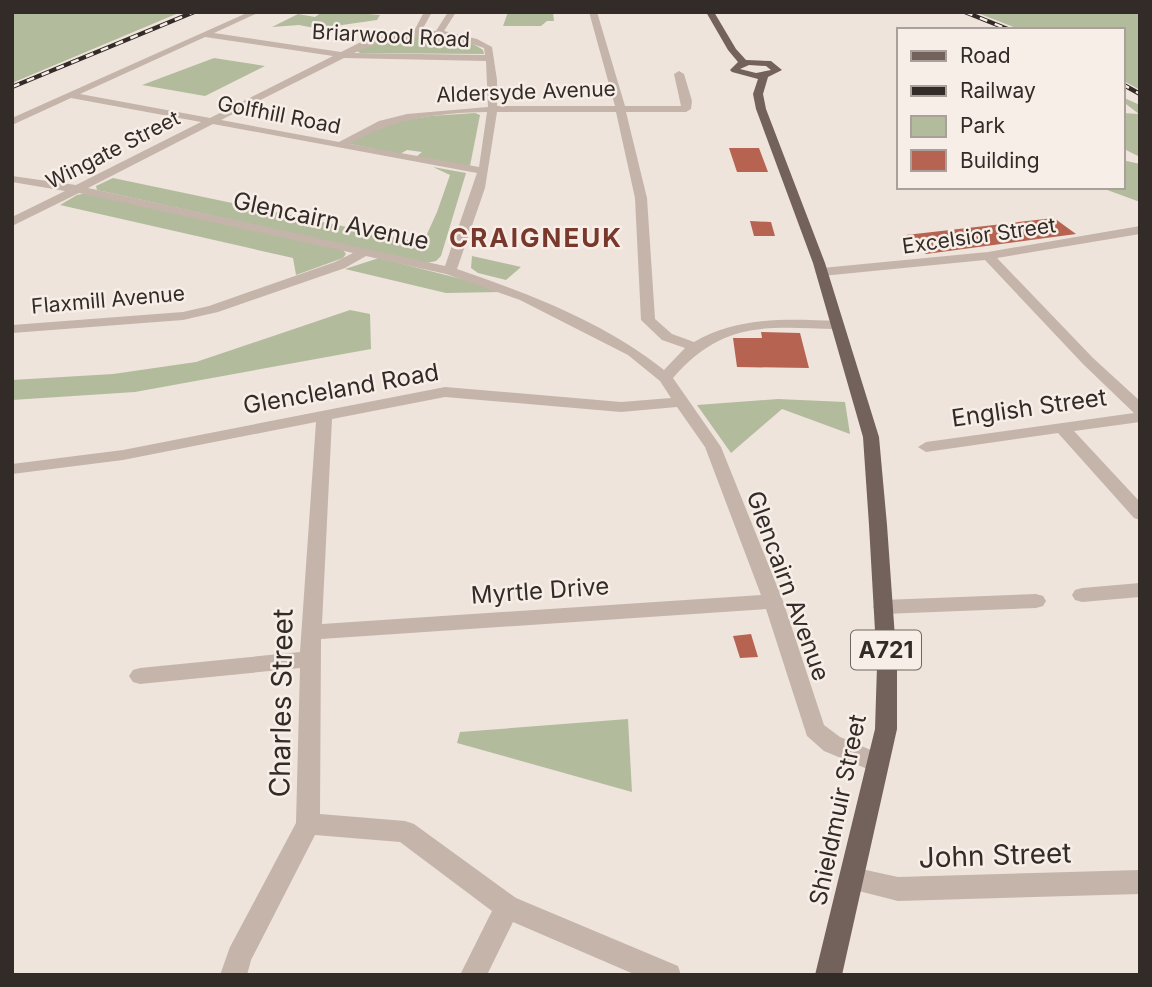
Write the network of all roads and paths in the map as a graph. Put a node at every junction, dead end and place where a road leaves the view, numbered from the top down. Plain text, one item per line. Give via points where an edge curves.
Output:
1 (256, 12) edge
2 (428, 12) edge
3 (452, 12) edge
4 (593, 12) edge
5 (710, 12) edge
6 (417, 33) junction
7 (439, 33) junction
8 (207, 35) junction
9 (732, 50) junction
10 (344, 54) junction
11 (491, 58) junction
12 (743, 62) junction
13 (755, 62) junction
14 (679, 74) dead end
15 (759, 79) junction
16 (69, 95) junction
17 (619, 108) junction
18 (492, 110) junction
19 (12, 122) edge
20 (210, 122) junction
21 (339, 146) junction
22 (482, 171) junction
23 (12, 179) edge
24 (78, 189) junction
25 (12, 222) edge
26 (1138, 232) edge
27 (365, 252) junction
28 (988, 256) junction
29 (450, 271) junction
30 (822, 272) junction
31 (837, 325) junction
32 (12, 329) edge
33 (695, 347) junction
34 (665, 378) junction
35 (681, 402) junction
36 (1140, 410) edge
37 (324, 415) junction
38 (1140, 417) edge
39 (1063, 429) junction
40 (926, 447) dead end
41 (12, 469) edge
42 (1140, 514) edge
43 (1140, 590) edge
44 (1082, 594) dead end
45 (772, 601) junction
46 (1036, 601) dead end
47 (883, 607) junction
48 (311, 632) junction
49 (311, 659) junction
50 (140, 676) dead end
51 (877, 763) junction
52 (308, 824) junction
53 (852, 879) junction
54 (1140, 883) edge
55 (507, 907) junction
56 (233, 975) edge
57 (473, 975) edge
58 (668, 975) edge
59 (828, 975) edge

1 - 8 street
2 - 6 street
3 - 7 street
4 - 17 street
5 - 9 main road, A721
6 - 7 street, Wingate Street
6 - 10 street, Wingate Street via 370,41
7 - 11 street, Wingate Street via 478,42 488,47
8 - 10 street, Briarwood Road
8 - 16 street
9 - 12 main road, A721
9 - 13 main road, A721
10 - 11 street, Briarwood Road
10 - 20 street, Wingate Street
11 - 18 street
12 - 13 main road
12 - 15 main road, A721 via 735,69
13 - 15 main road, A721 via 776,68
14 - 17 street, Aldersyde Avenue via 686,109
15 - 30 main road, A721 via 761,109
16 - 19 street
16 - 20 street, Golfhill Road
17 - 18 street, Aldersyde Avenue
17 - 33 street via 641,198 648,320 667,337
18 - 21 street, Aldersyde Avenue via 400,118 356,134
18 - 22 street
20 - 21 street, Golfhill Road
20 - 24 street, Wingate Street
21 - 22 street, Golfhill Road
22 - 29 street
23 - 24 street, Glencairn Avenue
24 - 25 street, Wingate Street
24 - 27 street, Glencairn Avenue
26 - 28 street, Excelsior Street
27 - 29 street, Glencairn Avenue
27 - 32 street, Flaxmill Avenue via 340,265 183,316
28 - 30 street, Excelsior Street
28 - 36 street
29 - 34 street, Glencairn Avenue via 525,296 633,352
30 - 31 main road, A721
31 - 33 street via 750,324
31 - 47 main road, Shieldmuir Street / A721 via 871,437
33 - 34 street
34 - 35 street, Glencairn Avenue
35 - 37 street, Glencleland Road via 621,407 445,393
35 - 45 street, Glencairn Avenue via 713,447
37 - 41 street, Glencleland Road via 123,455
37 - 48 street, Charles Street
38 - 39 street, English Street
39 - 40 street, English Street
39 - 42 street
43 - 44 street
45 - 48 street, Myrtle Drive
45 - 51 street, Glencairn Avenue via 816,730 832,744
46 - 47 street
47 - 51 main road, Shieldmuir Street / A721 via 886,729
48 - 49 street, Charles Street
49 - 50 street
49 - 52 street, Charles Street
51 - 53 main road, Shieldmuir Street / A721
52 - 55 street via 405,832
52 - 56 street, Charles Street
53 - 54 street, John Street via 898,889
53 - 59 main road, Shieldmuir Street / A721
55 - 57 street
55 - 58 street

